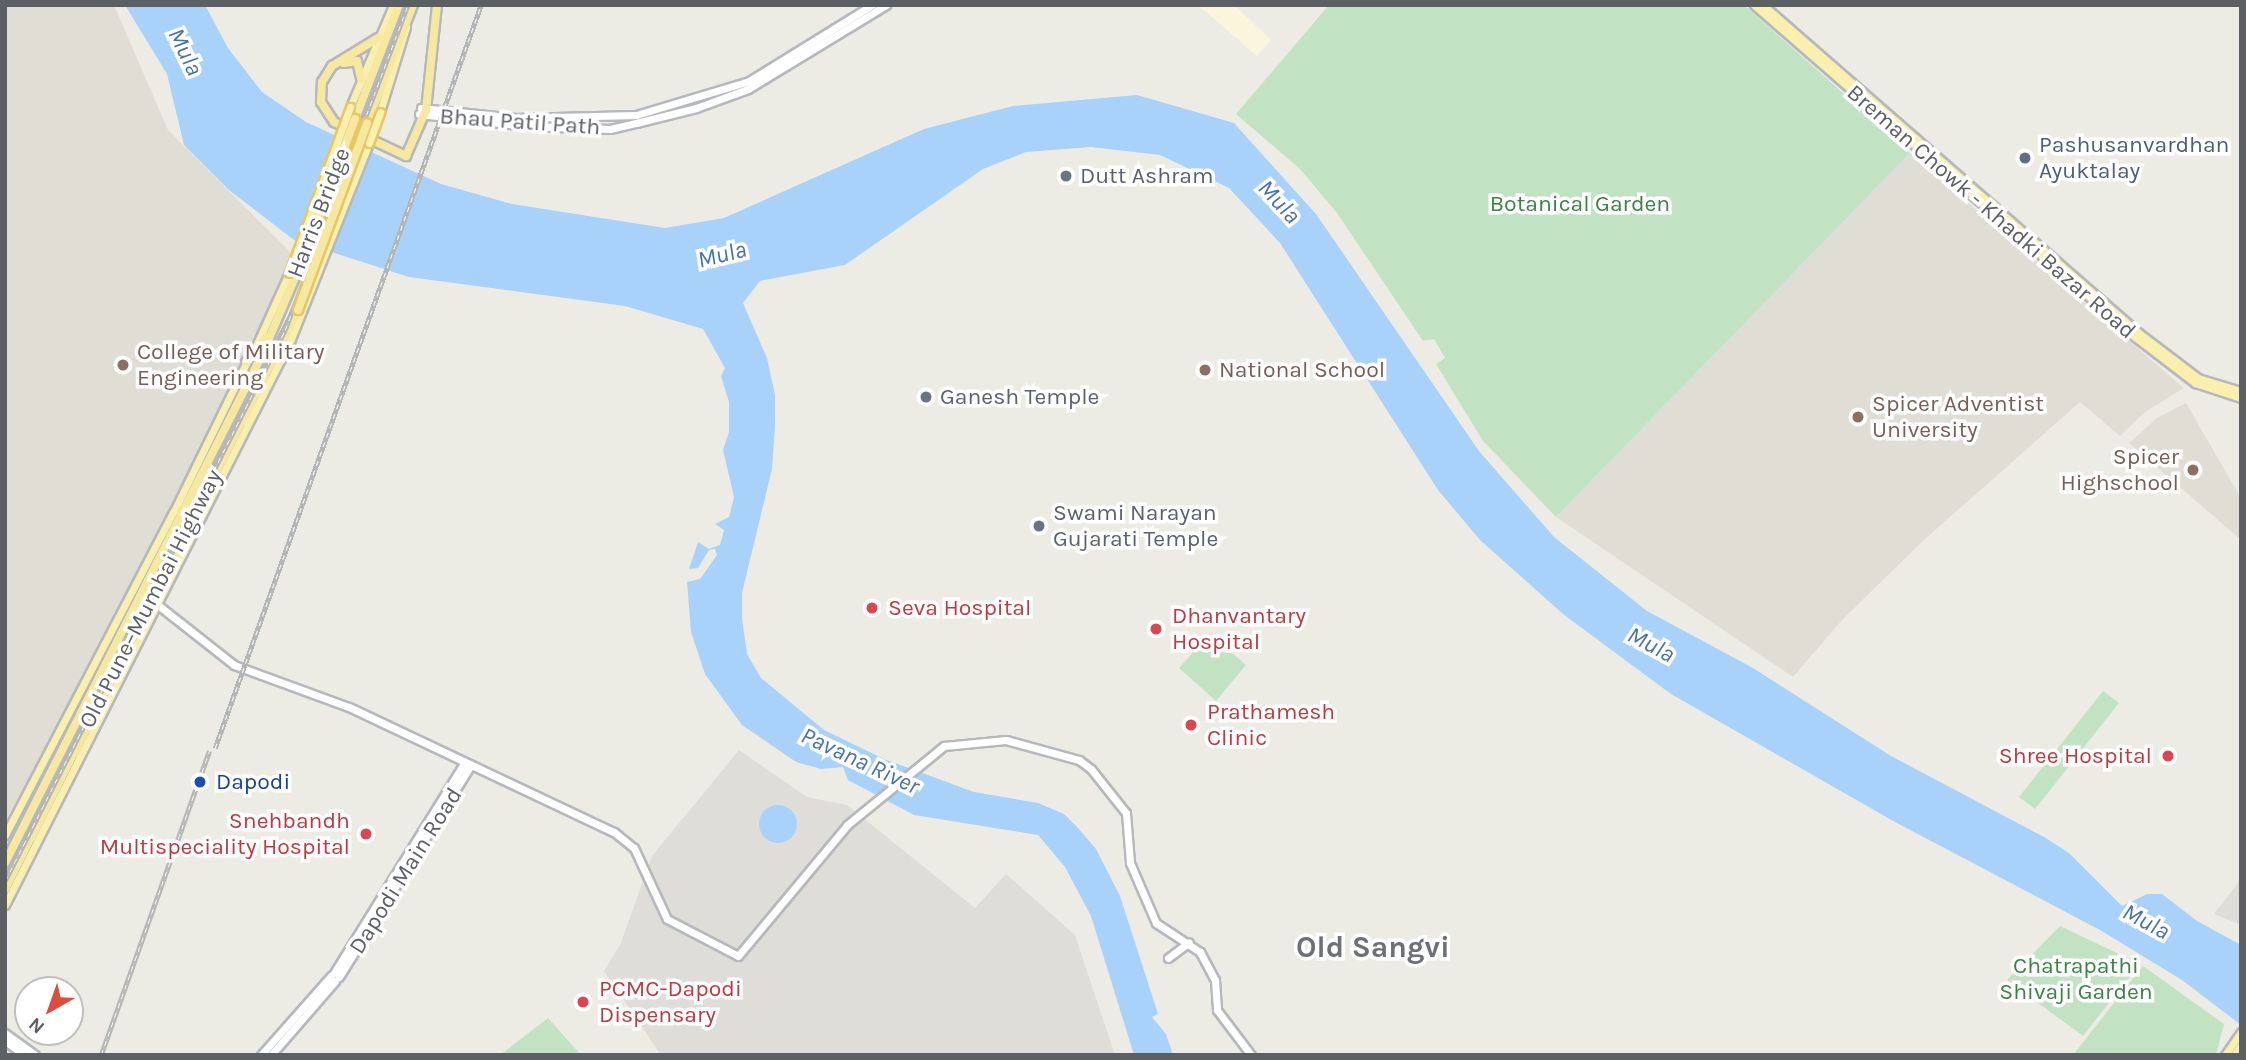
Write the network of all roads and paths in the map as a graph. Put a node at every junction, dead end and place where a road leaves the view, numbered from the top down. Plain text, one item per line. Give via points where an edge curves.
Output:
1 (393, 5) edge
2 (399, 5) edge
3 (413, 5) edge
4 (437, 5) edge
5 (872, 5) edge
6 (886, 5) edge
7 (1754, 5) edge
8 (1763, 5) edge
9 (407, 19) junction
10 (378, 38) junction
11 (361, 79) junction
12 (423, 110) junction
13 (298, 310) joint
14 (269, 329) junction
15 (246, 362) joint
16 (2241, 391) edge
17 (2241, 398) edge
18 (158, 605) junction
19 (468, 763) junction
20 (5, 835) edge
21 (5, 863) edge
22 (5, 889) edge
23 (5, 905) edge
24 (1189, 942) junction
25 (1168, 958) dead end
26 (335, 977) junction
27 (2241, 1032) edge
28 (5, 1033) edge
29 (5, 1041) edge
30 (2236, 1048) edge
31 (34, 1054) edge
32 (24, 1055) edge
33 (261, 1055) edge
34 (271, 1055) edge
35 (1251, 1055) edge
36 (2225, 1055) edge

1 - 10 main road
2 - 14 highway, Harris Bridge, bridge via 284,307
3 - 9 highway
4 - 12 highway
5 - 12 main road, Bhau Patil Path via 749,81 636,115 514,118
6 - 12 main road, Bhau Patil Path via 748,89 696,108 610,129 527,126
7 - 17 main road, Breman Chowk - Khadki Bazar Road via 2135,337 2195,383
8 - 16 main road, Breman Chowk - Khadki Bazar Road via 2139,333 2199,378
9 - 13 highway, Harris Bridge, bridge
9 - 18 main road, Old Pune–Mumbai Highway, bridge via 380,112 298,324
10 - 11 main road
10 - 12 highway via 329,70 321,88 326,114 402,157 411,149
11 - 12 highway via 360,65 352,60 331,76 326,101 337,118 403,151
11 - 14 main road, bridge
13 - 22 highway, Old Pune–Mumbai Highway
14 - 15 highway
14 - 21 highway, Old Pune–Mumbai Highway via 262,355
15 - 20 main road
18 - 19 main road via 234,665 349,707
18 - 23 main road, Old Pune–Mumbai Highway
19 - 24 main road via 624,838 638,855 667,919 738,956 860,811 949,744 1006,740 1085,763 1126,813 1130,863 1156,923
19 - 26 main road, Dapodi Main Road
24 - 25 main road
24 - 35 main road via 1216,980 1217,1010
26 - 33 main road, Dapodi Main Road
26 - 34 main road, Dapodi Main Road
27 - 30 main road
28 - 31 main road
29 - 32 main road
30 - 36 main road

